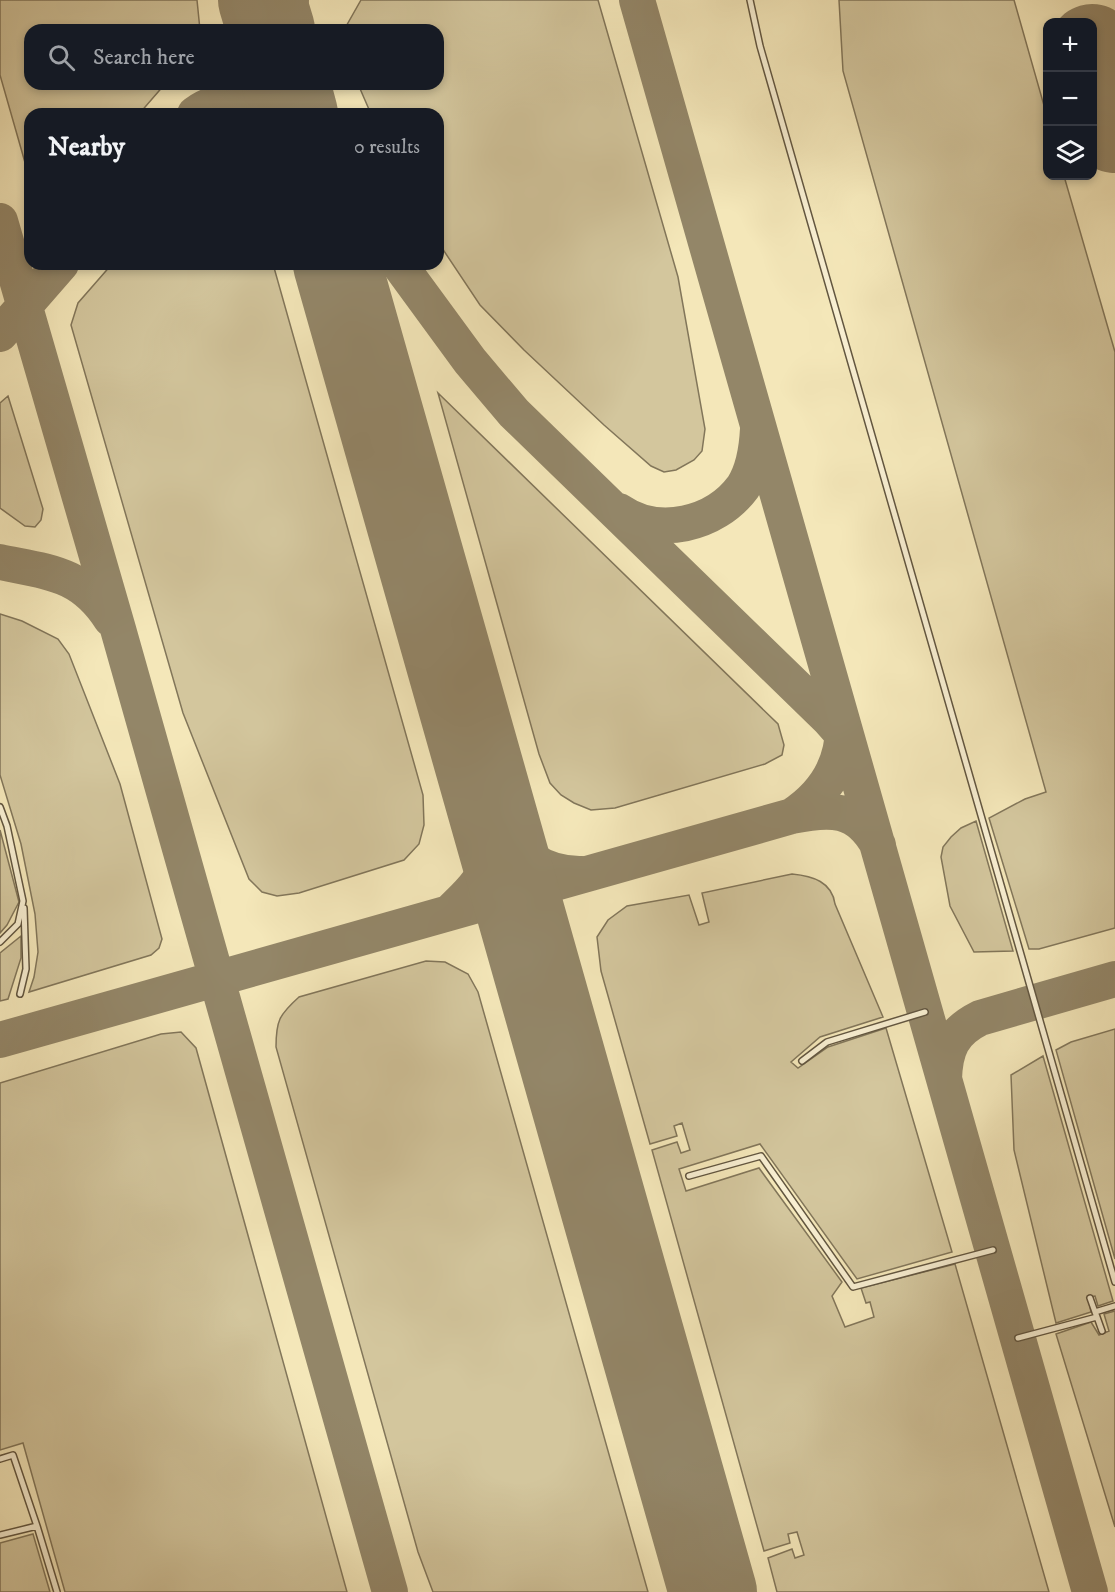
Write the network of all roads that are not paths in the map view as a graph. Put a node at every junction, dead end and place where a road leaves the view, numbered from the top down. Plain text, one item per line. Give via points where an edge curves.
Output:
1 (750, 0) edge
2 (0, 807) edge
3 (23, 901) junction
4 (0, 942) edge
5 (20, 994) dead end
6 (925, 1012) dead end
7 (802, 1061) dead end
8 (689, 1176) dead end
9 (993, 1250) dead end
10 (1115, 1282) edge
11 (1090, 1298) dead end
12 (1115, 1306) edge
13 (1096, 1314) junction
14 (1102, 1331) dead end
15 (1018, 1338) dead end
16 (0, 1459) edge
17 (37, 1526) junction
18 (0, 1535) edge
19 (57, 1592) edge

1 - 10 lane
2 - 3 lane
3 - 4 lane via 18,924
3 - 5 lane via 26,969
6 - 7 lane via 826,1042
8 - 9 lane via 761,1156 853,1287
11 - 13 lane
12 - 13 lane
13 - 14 lane
13 - 15 lane
16 - 17 lane via 13,1455
17 - 18 lane
17 - 19 lane

